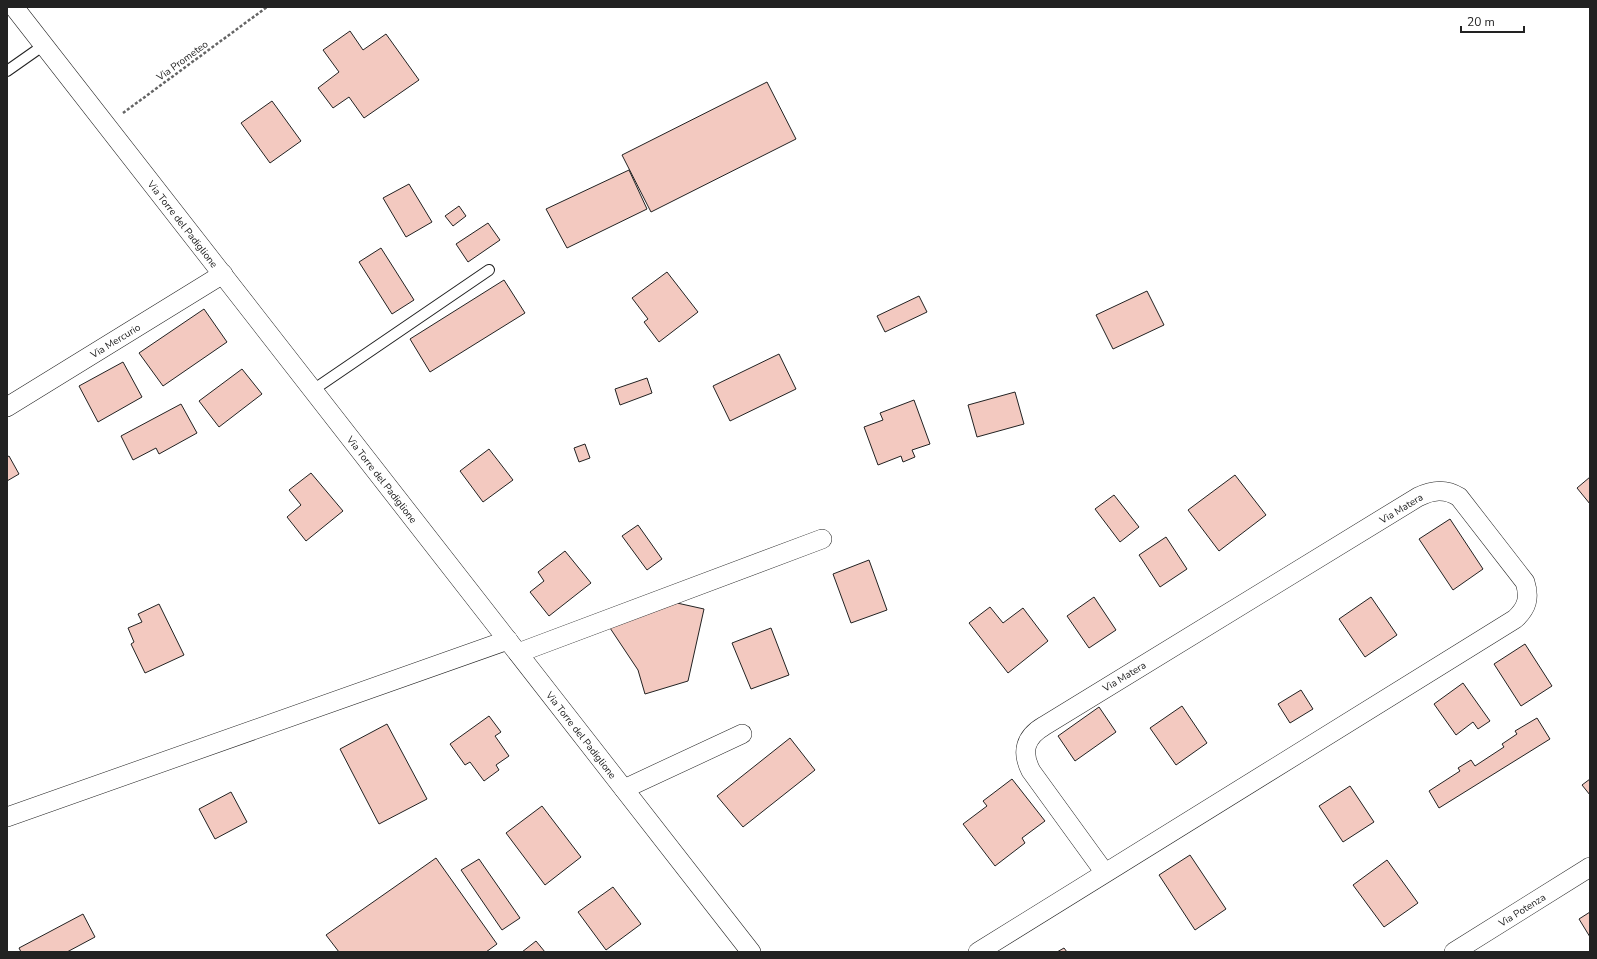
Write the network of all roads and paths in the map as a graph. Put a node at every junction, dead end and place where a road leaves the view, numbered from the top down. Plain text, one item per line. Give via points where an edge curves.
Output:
1 (14, 7) edge
2 (267, 7) edge
3 (44, 45) junction
4 (7, 71) edge
5 (106, 126) junction
6 (489, 270) dead end
7 (223, 274) junction
8 (313, 390) junction
9 (7, 407) edge
10 (822, 539) dead end
11 (513, 646) junction
12 (742, 734) dead end
13 (624, 789) junction
14 (7, 817) edge
15 (1590, 867) edge
16 (1106, 873) junction
17 (751, 952) edge
18 (978, 952) edge
19 (1454, 952) edge

1 - 3 street, Via Torre del Padiglione
2 - 5 path, Via Prometeo
3 - 4 lane
3 - 5 street, Via Torre del Padiglione
5 - 7 street, Via Torre del Padiglione
6 - 8 lane
7 - 8 street, Via Torre del Padiglione
7 - 9 street, Via Mercurio
8 - 11 street, Via Torre del Padiglione
10 - 11 street
11 - 13 street, Via Torre del Padiglione
11 - 14 street
12 - 13 street
13 - 17 street, Via Torre del Padiglione
15 - 19 street, Via Potenza
16 - 16 street, Via Matera via 1515,619 1522,612 1528,598 1525,582 1459,497 1438,490 1418,497 1031,735 1027,741 1025,754 1031,771
16 - 18 street, Via Matera

